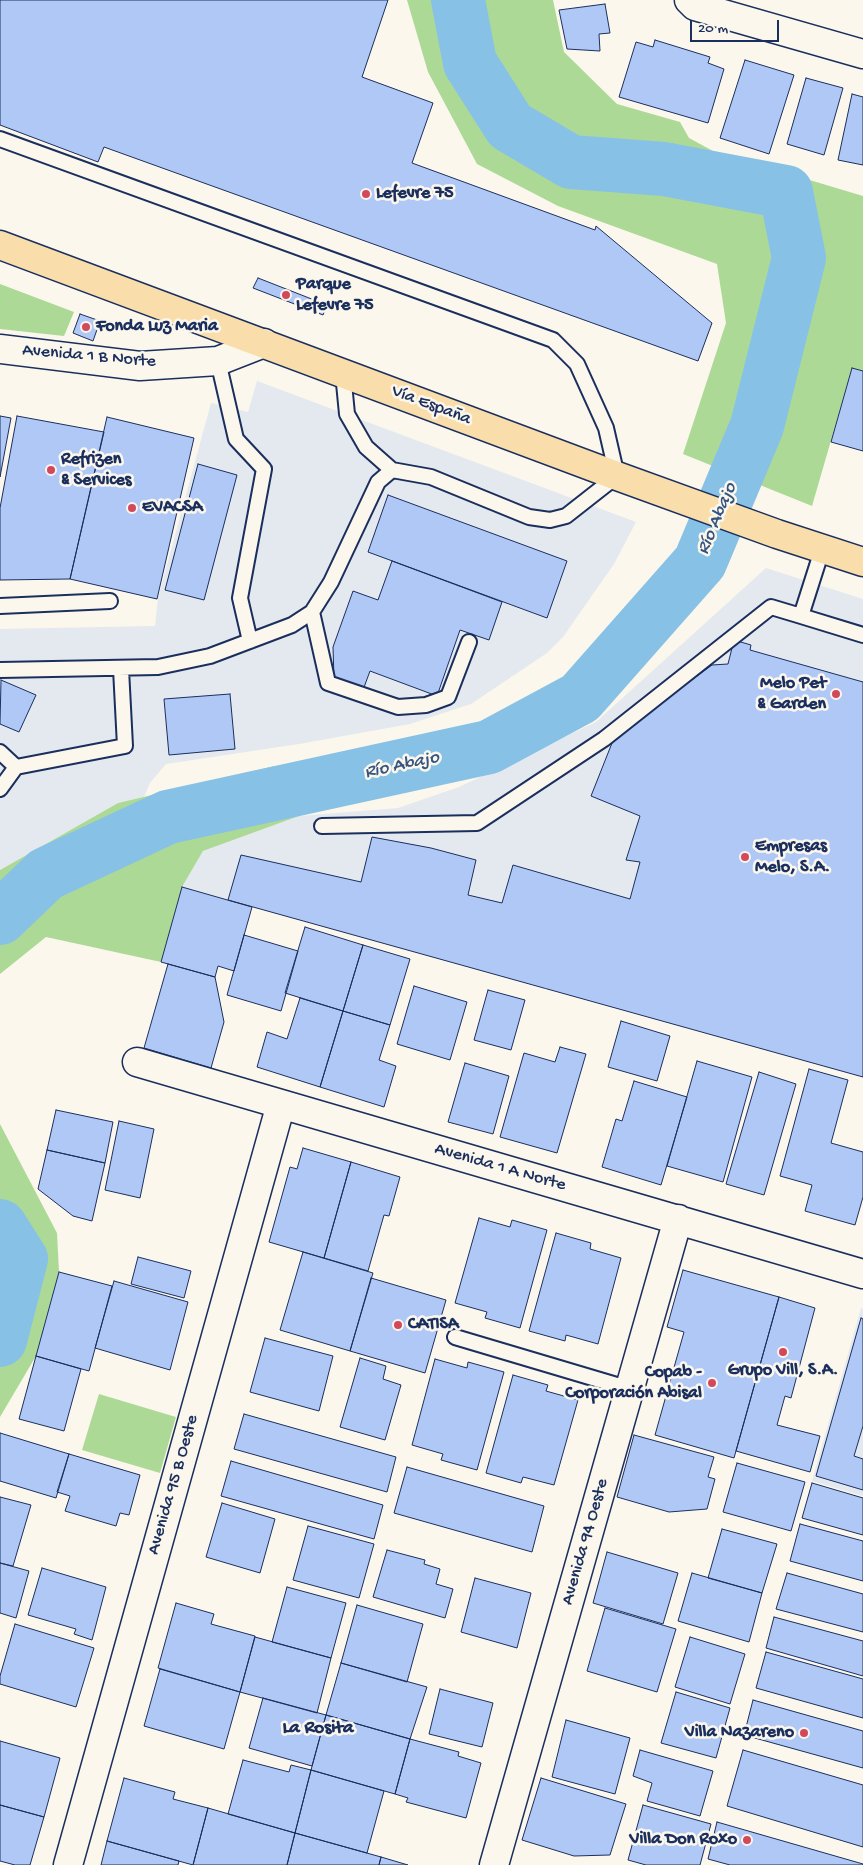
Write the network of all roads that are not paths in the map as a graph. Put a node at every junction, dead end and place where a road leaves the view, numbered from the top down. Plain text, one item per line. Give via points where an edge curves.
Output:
1 (688, 0) edge
2 (863, 54) edge
3 (0, 139) edge
4 (0, 245) edge
5 (264, 343) junction
6 (0, 349) edge
7 (218, 361) junction
8 (343, 373) junction
9 (392, 470) junction
10 (621, 478) junction
11 (822, 550) junction
12 (863, 562) edge
13 (110, 601) dead end
14 (0, 606) edge
15 (312, 612) junction
16 (801, 616) junction
17 (863, 635) edge
18 (250, 641) junction
19 (469, 642) dead end
20 (121, 669) junction
21 (0, 670) edge
22 (0, 752) edge
23 (16, 767) junction
24 (0, 789) edge
25 (322, 826) dead end
26 (136, 1062) dead end
27 (281, 1104) junction
28 (678, 1219) junction
29 (863, 1274) edge
30 (455, 1337) dead end
31 (630, 1389) junction
32 (68, 1865) edge
33 (494, 1865) edge

1 - 2 street via 695,6
3 - 10 lane via 553,340 577,364 606,428
4 - 5 main road, Vía España
5 - 7 street, Avenida 1 B Norte
5 - 8 main road, Vía España
6 - 7 street, Avenida 1 B Norte via 140,366
7 - 18 lane via 236,439 264,469 240,598
8 - 9 lane via 347,414 366,447
8 - 10 main road, Vía España
9 - 10 lane via 431,478 528,517 550,520 566,516
9 - 15 lane via 378,482 331,582
10 - 11 main road, Vía España
11 - 12 main road, Vía España
11 - 16 lane
13 - 14 lane
15 - 18 lane via 292,625
15 - 19 lane via 328,683 398,707 426,704 448,697
16 - 17 lane
16 - 25 lane via 771,607 604,739 477,823
18 - 20 lane via 210,656 167,666
20 - 21 lane
20 - 23 lane via 125,746
22 - 23 lane
23 - 24 lane
26 - 27 street, Avenida 1 A Norte
27 - 28 street, Avenida 1 A Norte
27 - 32 street, Avenida 95 B Oeste
28 - 29 street, Avenida 1 A Norte
28 - 31 street, Avenida 94 Oeste
30 - 31 lane
31 - 33 street, Avenida 94 Oeste

